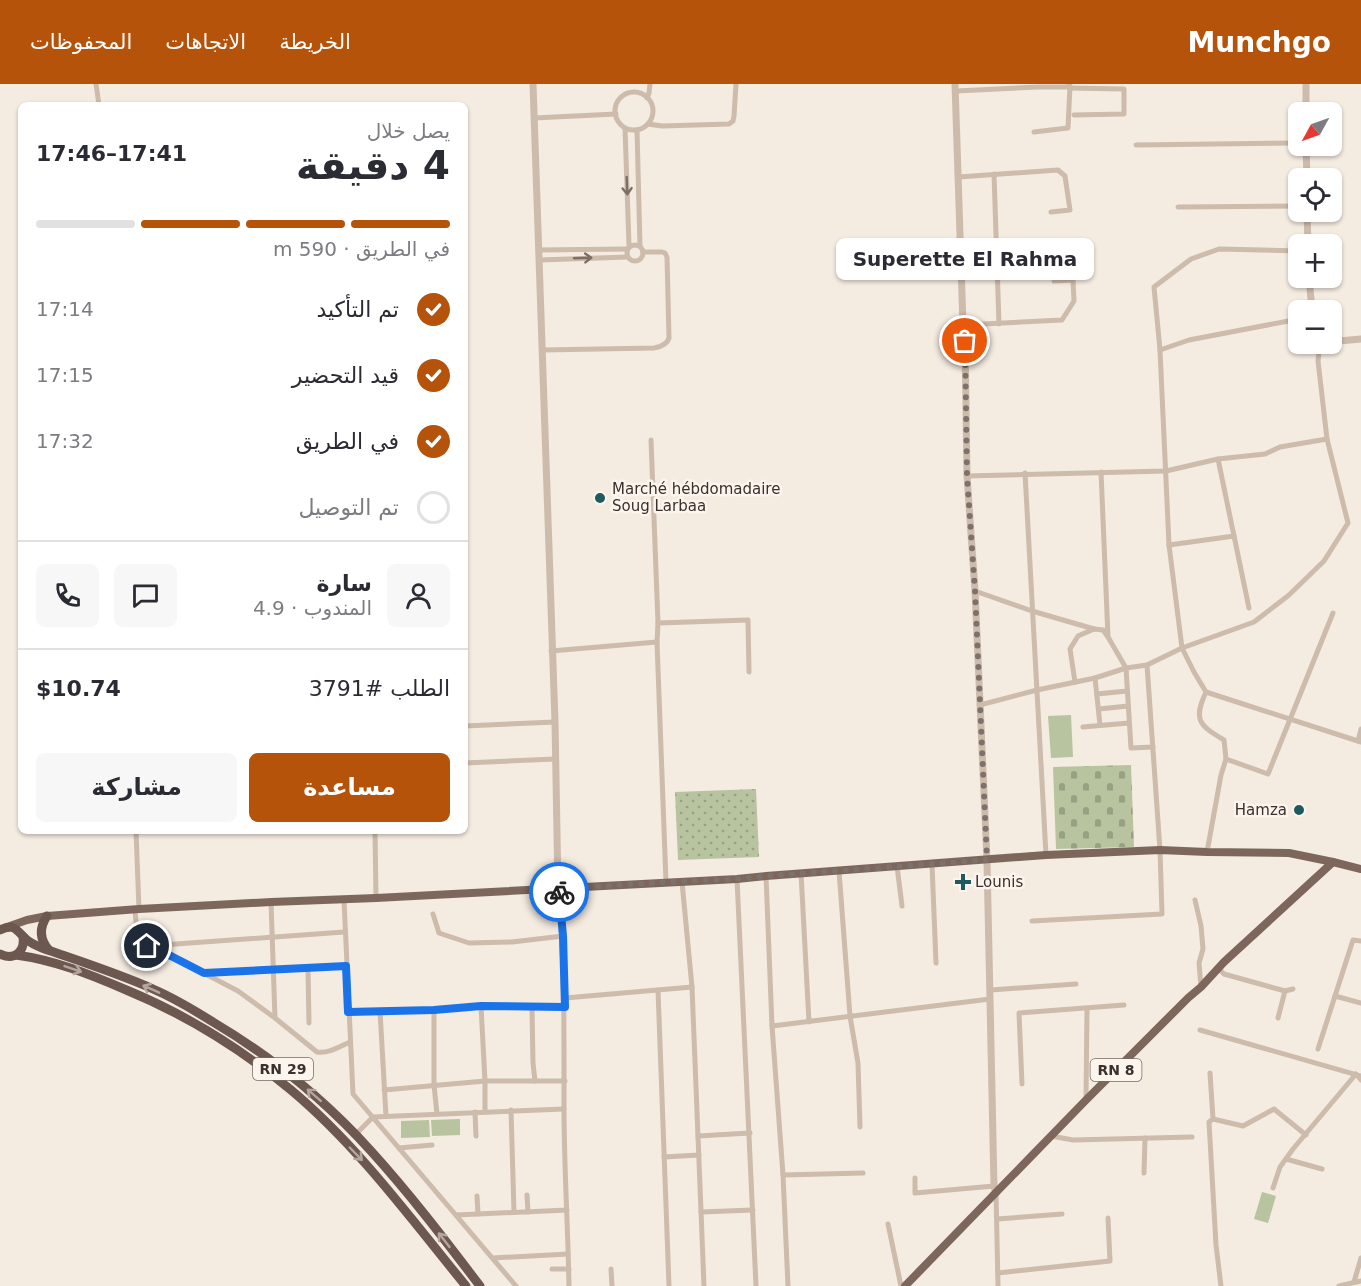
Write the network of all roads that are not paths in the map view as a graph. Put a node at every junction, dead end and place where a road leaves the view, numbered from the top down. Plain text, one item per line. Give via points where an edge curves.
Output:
1 (96, 84) edge
2 (533, 84) edge
3 (650, 84) edge
4 (736, 84) edge
5 (1306, 84) edge
6 (1070, 85) edge
7 (1021, 86) edge
8 (956, 88) edge
9 (647, 98) junction
10 (99, 102) edge
11 (1306, 102) edge
12 (616, 114) junction
13 (1074, 115) dead end
14 (534, 118) junction
15 (648, 124) junction
16 (625, 128) junction
17 (638, 130) junction
18 (1034, 132) dead end
19 (1288, 143) edge
20 (1136, 145) dead end
21 (994, 174) junction
22 (959, 177) junction
23 (1288, 206) edge
24 (1178, 207) dead end
25 (1051, 212) dead end
26 (996, 245) junction
27 (640, 246) junction
28 (628, 248) junction
29 (538, 250) junction
30 (1288, 251) edge
31 (643, 252) junction
32 (997, 252) junction
33 (628, 257) junction
34 (539, 260) junction
35 (1054, 281) dead end
36 (1288, 321) edge
37 (999, 324) junction
38 (963, 325) junction
39 (1361, 339) edge
40 (1342, 341) edge
41 (542, 350) junction
42 (1160, 351) junction
43 (1319, 354) edge
44 (1327, 439) junction
45 (651, 440) dead end
46 (1218, 459) junction
47 (1166, 471) junction
48 (1101, 472) junction
49 (1025, 473) junction
50 (967, 476) junction
51 (1234, 536) junction
52 (1169, 545) junction
53 (975, 591) junction
54 (1249, 608) dead end
55 (1032, 611) junction
56 (1333, 613) dead end
57 (658, 623) junction
58 (1094, 629) junction
59 (1108, 637) junction
60 (657, 642) junction
61 (1182, 648) junction
62 (551, 651) junction
63 (1147, 665) junction
64 (1126, 668) junction
65 (749, 672) dead end
66 (1095, 678) junction
67 (1075, 682) junction
68 (1037, 690) junction
69 (1127, 691) junction
70 (1206, 692) junction
71 (1097, 694) junction
72 (980, 705) junction
73 (1128, 706) junction
74 (1099, 709) junction
75 (1290, 719) junction
76 (555, 722) junction
77 (1129, 723) junction
78 (1100, 725) junction
79 (468, 726) edge
80 (1083, 727) dead end
81 (1361, 729) edge
82 (1359, 741) edge
83 (1153, 747) junction
84 (555, 759) junction
85 (1226, 759) junction
86 (468, 763) edge
87 (136, 834) edge
88 (375, 834) edge
89 (1160, 850) junction
90 (1206, 852) junction
91 (1046, 855) junction
92 (987, 860) junction
93 (1333, 862) junction
94 (932, 864) junction
95 (897, 866) junction
96 (1361, 869) edge
97 (839, 871) junction
98 (801, 873) junction
99 (766, 876) junction
100 (737, 879) junction
101 (666, 882) junction
102 (682, 882) junction
103 (558, 889) junction
104 (376, 898) junction
105 (344, 900) junction
106 (1194, 900) dead end
107 (271, 902) junction
108 (902, 906) dead end
109 (137, 909) junction
110 (433, 914) dead end
111 (47, 916) junction
112 (31, 919) junction
113 (1032, 921) dead end
114 (4, 928) edge
115 (344, 932) junction
116 (22, 935) junction
117 (563, 936) junction
118 (272, 937) junction
119 (1361, 941) edge
120 (147, 946) junction
121 (49, 950) junction
122 (0, 954) edge
123 (16, 955) junction
124 (936, 963) dead end
125 (346, 966) junction
126 (1218, 968) junction
127 (308, 969) junction
128 (274, 970) junction
129 (204, 973) junction
130 (1076, 984) dead end
131 (692, 987) junction
132 (1201, 987) junction
133 (1293, 989) dead end
134 (658, 990) junction
135 (991, 990) junction
136 (1285, 991) junction
137 (1335, 996) junction
138 (565, 998) junction
139 (990, 999) junction
140 (1361, 1003) edge
141 (1124, 1005) dead end
142 (481, 1006) junction
143 (565, 1007) junction
144 (532, 1008) junction
145 (1087, 1009) junction
146 (434, 1010) junction
147 (380, 1011) junction
148 (348, 1012) junction
149 (850, 1016) junction
150 (275, 1018) junction
151 (1278, 1018) dead end
152 (809, 1022) junction
153 (309, 1023) dead end
154 (772, 1026) junction
155 (1200, 1030) dead end
156 (350, 1042) junction
157 (1318, 1049) dead end
158 (1210, 1073) dead end
159 (1359, 1077) edge
160 (485, 1081) junction
161 (535, 1081) junction
162 (565, 1081) junction
163 (1022, 1084) dead end
164 (434, 1085) junction
165 (384, 1090) junction
166 (1086, 1100) junction
167 (564, 1108) junction
168 (511, 1110) junction
169 (485, 1111) junction
170 (475, 1112) junction
171 (436, 1114) junction
172 (386, 1116) junction
173 (373, 1117) junction
174 (1213, 1119) junction
175 (860, 1127) dead end
176 (750, 1133) junction
177 (1306, 1134) junction
178 (355, 1135) junction
179 (476, 1136) dead end
180 (698, 1136) junction
181 (1051, 1136) junction
182 (1192, 1137) dead end
183 (1145, 1138) junction
184 (432, 1145) dead end
185 (399, 1148) junction
186 (699, 1155) junction
187 (664, 1157) junction
188 (1286, 1159) junction
189 (1322, 1169) dead end
190 (863, 1173) dead end
191 (1144, 1173) dead end
192 (783, 1175) junction
193 (915, 1178) dead end
194 (1274, 1188) dead end
195 (995, 1189) junction
196 (527, 1195) dead end
197 (477, 1196) dead end
198 (567, 1210) junction
199 (753, 1210) junction
200 (514, 1212) junction
201 (528, 1212) junction
202 (701, 1212) junction
203 (478, 1214) junction
204 (1062, 1214) dead end
205 (456, 1215) junction
206 (1108, 1218) dead end
207 (997, 1219) junction
208 (888, 1224) dead end
209 (568, 1254) junction
210 (493, 1258) junction
211 (1361, 1258) edge
212 (552, 1269) dead end
213 (569, 1269) junction
214 (611, 1269) dead end
215 (998, 1273) junction
216 (1358, 1282) edge
217 (466, 1286) edge
218 (480, 1286) edge
219 (516, 1286) edge
220 (569, 1286) edge
221 (612, 1286) edge
222 (669, 1286) edge
223 (704, 1286) edge
224 (756, 1286) edge
225 (788, 1286) edge
226 (903, 1286) edge
227 (998, 1286) edge
228 (1221, 1286) edge
229 (1339, 1286) edge

1 - 10 street
2 - 14 street
3 - 9 street
4 - 15 street via 734,117 729,124
5 - 11 street
6 - 7 street
6 - 13 street via 1124,89 1124,114
6 - 18 street via 1068,128
7 - 8 street
8 - 22 street
9 - 12 street via 635,93 624,96 618,102
9 - 15 street via 653,108
12 - 14 street
12 - 16 street
14 - 29 street
15 - 17 street
16 - 17 street
16 -> 28 street
17 - 27 street
19 - 20 street
21 - 22 street
21 - 25 street via 1058,170 1065,176 1070,210
21 - 26 street
22 - 38 street
23 - 24 street
26 - 32 street
26 - 32 street via 1030,245 1030,251
27 - 28 street via 633,244
27 - 31 street
28 - 29 street
28 - 33 street
29 - 34 street
30 - 42 street via 1219,249 1191,259 1154,287
31 - 33 street via 637,261
31 - 41 street via 662,252 667,258 668,340 654,348
32 - 37 street
34 -> 33 street
34 - 41 street
35 - 37 street via 1073,280 1074,301 1062,320
36 - 42 street via 1189,340
37 - 38 street
38 - 50 street
39 - 40 street
41 - 62 street
42 - 47 street
43 - 44 street
44 - 46 street via 1280,447 1264,454
44 - 61 street via 1348,523 1324,561 1254,622
45 - 57 street
46 - 47 street
46 - 51 street
47 - 48 street
47 - 52 street
48 - 49 street
48 - 59 street
49 - 50 street
49 - 55 street
50 - 53 street
51 - 52 street
51 - 54 street
52 - 61 street
53 - 55 street
53 - 72 street
55 - 58 street
55 - 68 street
56 - 75 street
57 - 60 street
57 - 65 street via 748,620
58 - 59 street via 1102,630
58 - 67 street via 1078,636 1070,649
59 - 64 street
60 - 62 street
60 - 101 street
61 - 63 street
61 - 70 street
62 - 76 street
63 - 64 street
63 - 83 street
64 - 66 street
64 - 69 street
66 - 67 street
66 - 71 street
67 - 68 street
68 - 72 street
68 - 91 street
69 - 71 street
69 - 73 street
70 - 75 street
70 - 85 street via 1198,708 1200,722 1224,740
71 - 74 street
72 - 92 street
73 - 74 street
73 - 77 street
74 - 78 street
75 - 82 street
75 - 85 street via 1268,774
76 - 79 street
76 - 84 street
77 - 78 street
77 - 83 street via 1131,747
78 - 80 street
81 - 82 street
83 - 89 street
84 - 86 street
84 - 103 street
85 - 90 street
87 - 109 street
88 - 104 street
89 - 90 main road
89 - 91 main road
89 - 113 street via 1162,914
90 - 93 main road via 1289,853
91 - 92 main road
92 - 94 main road
92 - 135 street
93 - 96 main road
93 - 126 main road, RN 8
94 - 95 main road
94 - 124 street
95 - 97 main road
95 - 108 street
97 - 98 main road
97 - 149 street
98 - 99 main road
98 - 152 street
99 - 100 main road
99 - 154 street
100 - 102 main road
100 - 176 street
101 - 102 main road
101 - 103 main road
102 - 131 street
103 - 104 main road
103 - 117 street
104 - 105 main road
105 - 107 main road
105 - 115 street
106 - 132 street via 1202,926
107 - 109 main road
107 - 118 street
109 - 111 main road
109 - 120 street via 138,938
110 - 117 street via 439,933 469,943
111 - 112 main road
111 - 121 highway via 41,934
112 - 114 main road
112 - 116 main road
114 - 116 highway via 15,928
115 - 118 street
115 - 125 street
116 - 121 highway, RN 29
116 - 123 highway via 24,945
117 - 138 street
118 - 120 street
118 - 128 street
119 - 137 street via 1353,940
120 - 129 street
178 -> 121 highway, RN 29 via 300,1082 195,1011 154,990
122 - 123 highway
123 -> 217 highway, RN 29 via 64,966 148,999 210,1032 260,1066 305,1103 362,1160
125 - 127 street
125 - 148 street
126 - 132 main road, RN 8
126 - 136 street via 1224,974
127 - 128 street
127 - 153 street
128 - 129 street
128 - 150 street
129 - 150 street
130 - 135 street
131 - 134 street
131 - 180 street
132 - 166 main road, RN 8
133 - 136 street
134 - 138 street
134 - 187 street
135 - 139 street
136 - 151 street
137 - 140 street
137 - 157 street
138 - 143 street
139 - 149 street
139 - 195 street
141 - 145 street
142 - 144 street
142 - 146 street
142 - 160 street
143 - 144 street
143 - 162 street
144 - 161 street
145 - 163 street via 1019,1013
145 - 166 street
146 - 147 street
146 - 164 street
147 - 148 street
147 - 165 street
148 - 156 street
149 - 152 street
149 - 175 street via 858,1063
150 - 156 street via 320,1053
152 - 154 street
154 - 192 street
155 - 159 street
156 - 173 street via 353,1094
158 - 174 street
159 - 177 street
160 - 161 street
160 - 164 street
160 - 169 street
161 - 162 street
162 - 167 street
164 - 165 street
164 - 171 street
165 - 172 street
166 - 181 main road, RN 8
167 - 168 street
167 - 198 street
168 - 169 street
168 - 200 street
169 - 170 street
170 - 171 street
170 - 179 street
171 - 172 street
172 - 173 street
173 - 178 street
173 - 185 street
174 - 177 street via 1243,1126 1274,1109
174 - 228 street via 1209,1122
176 - 180 street
176 - 199 street
177 - 188 street
218 -> 178 highway, RN 29
180 - 186 street
181 - 183 street via 1073,1140
181 - 195 main road, RN 8
182 - 183 street
183 - 191 street
184 - 185 street
185 - 205 street
186 - 187 street
186 - 202 street
187 - 222 street
188 - 189 street
188 - 194 street
190 - 192 street
192 - 225 street
193 - 195 street via 915,1193
195 - 207 street
195 - 226 main road, RN 8
196 - 201 street
197 - 203 street
198 - 201 street
198 - 209 street
199 - 202 street
199 - 224 street
200 - 201 street
200 - 203 street
202 - 223 street
203 - 205 street
204 - 207 street
205 - 210 street
206 - 215 street via 1110,1261
207 - 215 street
208 - 226 street
209 - 210 street
209 - 213 street
210 - 219 street
211 - 216 street
212 - 213 street
213 - 220 street
214 - 221 street
215 - 227 street
216 - 229 street

